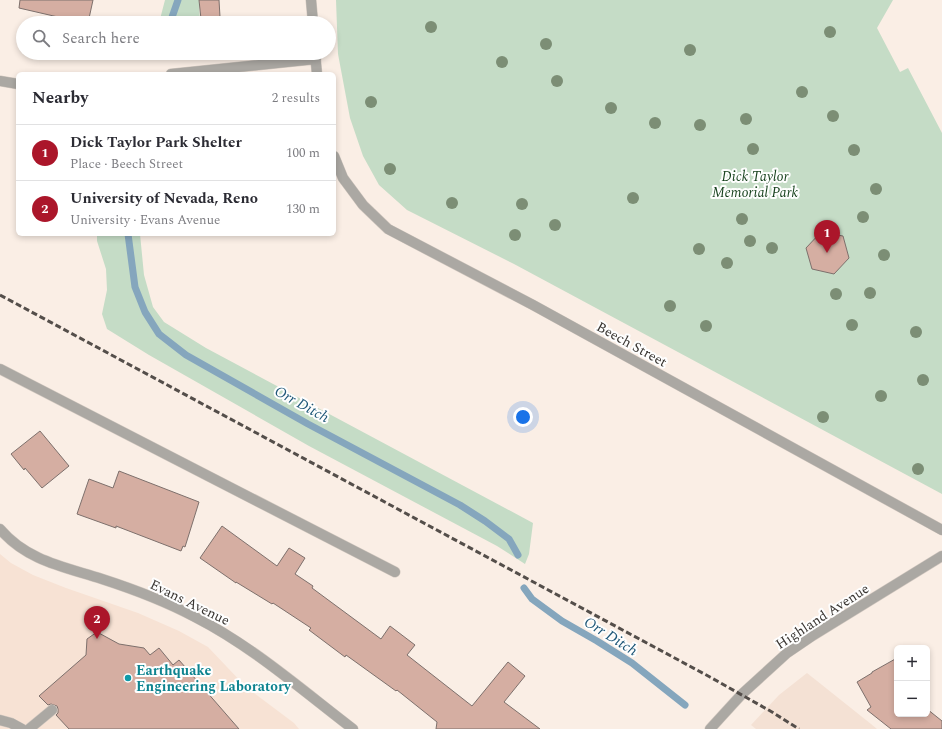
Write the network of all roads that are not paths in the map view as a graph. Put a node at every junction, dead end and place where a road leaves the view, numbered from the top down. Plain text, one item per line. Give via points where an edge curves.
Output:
1 (311, 0) edge
2 (312, 16) edge
3 (284, 60) edge
4 (316, 60) edge
5 (187, 72) edge
6 (317, 72) edge
7 (0, 82) edge
8 (16, 84) edge
9 (336, 162) edge
10 (0, 369) edge
11 (0, 529) edge
12 (942, 530) edge
13 (942, 556) edge
14 (395, 572) dead end
15 (52, 710) dead end
16 (0, 720) edge
17 (22, 729) edge
18 (29, 729) edge
19 (352, 729) edge
20 (710, 729) edge

1 - 2 street
3 - 5 street
4 - 6 street
7 - 8 street
9 - 12 street, Beech Street via 342,178 363,205 388,229 533,305
10 - 14 street
11 - 19 street, Evans Avenue via 21,548 43,560 136,591 195,617 242,644
13 - 20 street, Highland Avenue via 787,653 742,694
15 - 18 street
16 - 17 street

